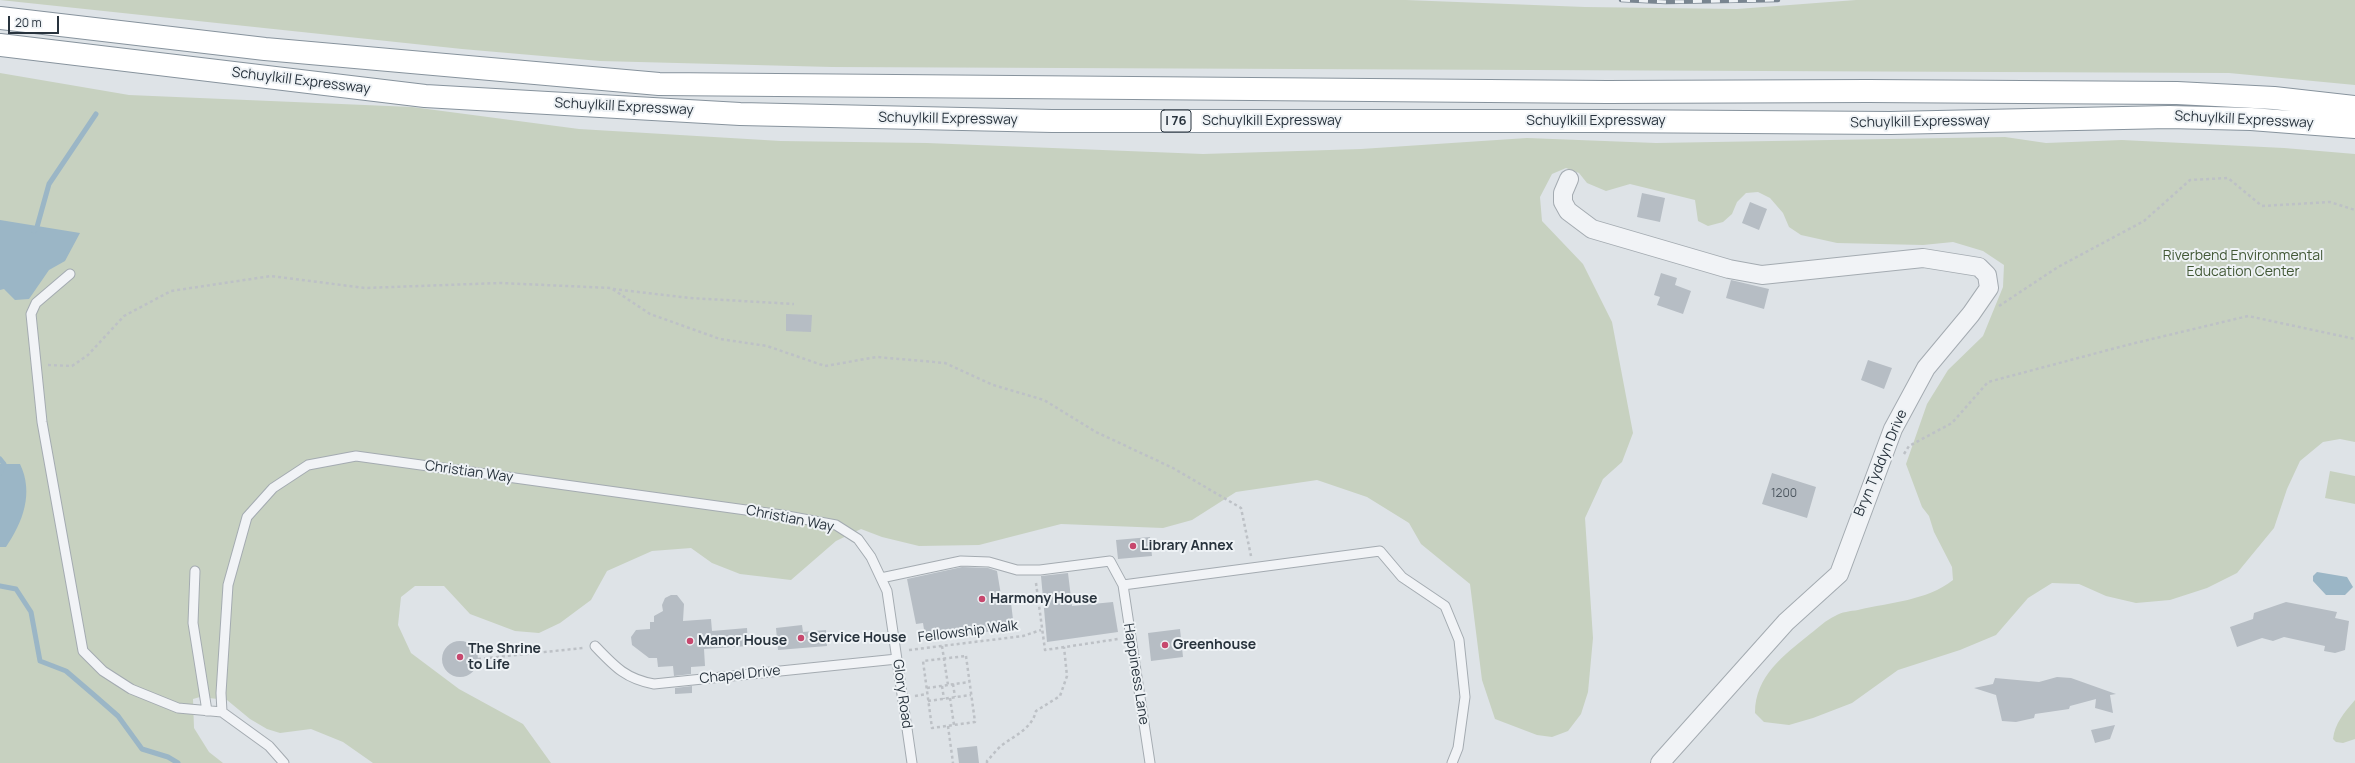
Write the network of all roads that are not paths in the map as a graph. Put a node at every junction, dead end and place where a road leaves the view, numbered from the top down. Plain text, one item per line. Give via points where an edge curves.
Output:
1 (0, 18) edge
2 (0, 45) edge
3 (2355, 107) edge
4 (2355, 127) edge
5 (1569, 179) dead end
6 (70, 274) dead end
7 (195, 571) dead end
8 (881, 578) junction
9 (1122, 585) junction
10 (595, 646) road end
11 (897, 655) junction
12 (208, 711) junction
13 (222, 712) junction
14 (284, 763) edge
15 (912, 763) edge
16 (1150, 763) edge
17 (1452, 763) edge
18 (1660, 763) edge

1 - 3 highway, Schuylkill Expressway via 265,49 659,84 1607,92 2178,93 2274,98
2 - 4 highway, Schuylkill Expressway / I 76 via 426,96 740,114 1052,121 1884,123 2169,117 2251,119
5 - 18 street, Bryn Tyddyn Drive via 1563,193 1568,211 1592,229 1729,270 1762,275 1923,258 1979,267 1987,274 1989,288 1926,368 1893,429 1839,574 1786,622
6 - 12 lane via 36,303 31,314 42,422 83,651 103,671 131,689 178,708
7 - 12 lane via 193,623
8 - 9 lane, Happiness Lane via 961,561 989,562 1017,570 1110,561
8 - 11 lane, Glory Road via 887,591
8 - 13 lane, Christian Way via 871,557 858,539 836,525 782,515 356,456 308,465 273,488 247,517 228,584
9 - 16 lane, Happiness Lane
9 - 17 lane via 1380,551 1402,577 1445,606 1459,640 1465,697 1458,748
10 - 11 lane, Chapel Drive via 624,674 638,681 654,684
11 - 15 lane, Glory Road
12 - 13 lane
13 - 14 lane via 269,746

